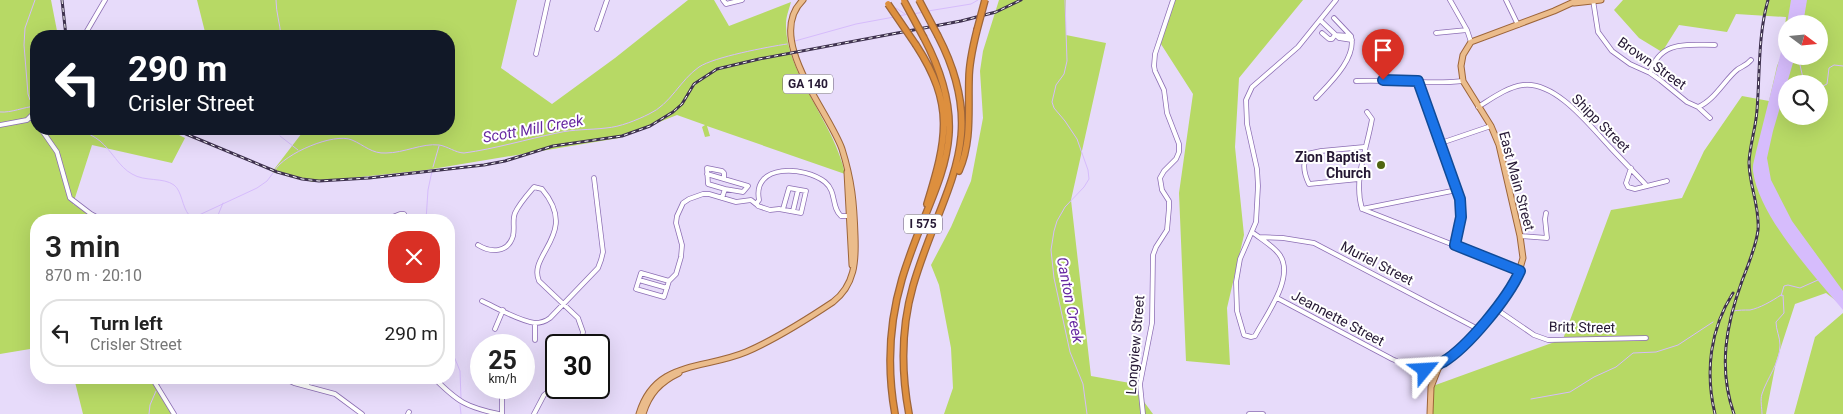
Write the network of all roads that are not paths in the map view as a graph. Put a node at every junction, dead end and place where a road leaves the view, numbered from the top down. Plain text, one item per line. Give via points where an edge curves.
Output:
1 (105, 0) edge
2 (548, 0) edge
3 (607, 0) edge
4 (723, 0) edge
5 (742, 0) edge
6 (803, 0) edge
7 (904, 0) edge
8 (919, 0) edge
9 (985, 0) edge
10 (1173, 0) edge
11 (1336, 0) edge
12 (1450, 0) edge
13 (1507, 0) edge
14 (1601, 0) edge
15 (1576, 1) edge
16 (1593, 1) edge
17 (886, 2) edge
18 (1334, 18) dead end
19 (1320, 20) junction
20 (1518, 25) junction
21 (597, 29) dead end
22 (88, 30) edge
23 (1467, 30) junction
24 (1322, 33) dead end
25 (1436, 33) dead end
26 (1335, 34) junction
27 (1352, 38) junction
28 (1471, 42) junction
29 (1715, 45) dead end
30 (536, 54) dead end
31 (1751, 60) dead end
32 (1650, 73) junction
33 (1356, 81) dead end
34 (1418, 81) junction
35 (1463, 81) junction
36 (1316, 98) dead end
37 (1478, 107) junction
38 (1698, 107) junction
39 (1367, 112) dead end
40 (30, 117) edge
41 (1710, 118) dead end
42 (0, 125) edge
43 (1490, 126) junction
44 (45, 135) edge
45 (1440, 143) junction
46 (1366, 152) junction
47 (1631, 168) junction
48 (707, 174) junction
49 (594, 178) dead end
50 (724, 179) junction
51 (1359, 179) junction
52 (1666, 181) dead end
53 (1647, 186) junction
54 (725, 189) junction
55 (798, 190) junction
56 (1457, 190) junction
57 (757, 191) junction
58 (948, 195) junction
59 (722, 198) junction
60 (751, 200) junction
61 (757, 204) junction
62 (783, 209) junction
63 (1362, 209) junction
64 (793, 212) junction
65 (1546, 213) dead end
66 (91, 214) edge
67 (852, 214) junction
68 (1252, 232) junction
69 (1520, 236) junction
70 (1258, 237) junction
71 (916, 241) junction
72 (478, 245) dead end
73 (1455, 245) junction
74 (1520, 271) junction
75 (639, 280) junction
76 (669, 281) junction
77 (667, 288) junction
78 (1277, 298) junction
79 (482, 301) dead end
80 (564, 304) junction
81 (1496, 309) junction
82 (503, 310) junction
83 (535, 323) junction
84 (495, 329) dead end
85 (1478, 329) junction
86 (535, 334) edge
87 (583, 334) edge
88 (1646, 338) dead end
89 (1444, 361) junction
90 (156, 384) edge
91 (299, 384) edge
92 (441, 384) edge
93 (307, 386) joint
94 (545, 394) edge
95 (503, 399) edge
96 (174, 414) edge
97 (362, 414) edge
98 (500, 414) edge
99 (534, 414) edge
100 (641, 414) edge
101 (896, 414) edge
102 (909, 414) edge
103 (1143, 414) edge
104 (1249, 414) edge
105 (1264, 414) edge
106 (1430, 414) edge

1 - 22 street
2 - 30 street
3 - 21 street
4 - 5 street via 726,4
6 - 67 main road, GA 140 via 796,7 790,35 803,74 835,134 847,166
7 - 71 highway, I 575, bridge via 938,64 949,109 948,153
8 - 58 highway, I 575, bridge via 955,74 961,106 958,164
9 - 58 highway, bridge via 968,77 968,140
10 - 103 street, Longview Street via 1154,66 1164,90 1179,152 1160,178 1169,208 1167,230 1153,254 1152,323 1140,384
11 - 19 street
12 - 23 street
13 - 20 street
14 - 16 main road
15 - 16 main road
15 - 20 main road
16 - 32 street, Brown Street via 1596,26 1606,44 1630,64
17 - 71 highway, bridge via 928,64 942,104 944,141
18 - 27 street
19 - 26 street
19 - 68 street via 1298,47 1252,87 1246,100 1257,169 1256,222
20 - 28 main road
23 - 25 street
23 - 28 street
24 - 26 street via 1329,39
26 - 27 street
27 - 36 street via 1342,70
28 - 35 main road via 1461,63
29 - 32 street via 1671,47 1660,53
31 - 38 street
32 - 38 street, Brown Street
33 - 34 street
34 - 35 street
34 - 45 street
35 - 37 main road, East Main Street
37 - 43 main road, East Main Street
37 - 47 street, Shipp Street via 1507,90 1535,85 1574,108
38 - 41 street, Brown Street
39 - 46 street via 1372,119
40 - 42 street
43 - 45 street
43 - 69 main road, East Main Street via 1499,145
44 - 66 street via 57,152 70,198
45 - 56 street
46 - 51 street
46 - 51 street via 1364,148 1321,150 1307,154 1304,160 1309,184
47 - 53 street, Shipp Street
47 - 53 street via 1626,183 1628,187
48 - 50 street
48 - 50 street via 707,168 722,171
48 - 54 street via 708,184
49 - 80 street via 603,252 598,268
50 - 54 street via 748,186 743,192
51 - 63 street
52 - 53 street
54 - 59 street
55 - 62 street via 789,188
55 - 64 street
55 - 64 street via 806,191 801,213
56 - 63 street
56 - 73 street via 1461,210
57 - 60 street
57 - 61 street
57 - 67 street via 772,173 801,171 829,186 834,195 835,210
58 - 102 highway, I 575 via 918,272 906,320 903,363
59 - 60 street via 736,202
59 - 76 street via 703,194 683,204 676,223 682,251 676,274
60 - 61 street
61 - 62 street via 763,209
62 - 64 street
63 - 73 street
65 - 69 street via 1547,238
67 - 100 main road, GA 140 via 855,259 848,286 837,299 744,352 668,378 650,397
68 - 70 street
68 - 78 street via 1240,259 1236,282 1237,311 1245,336 1255,336
69 - 74 main road, East Main Street via 1523,258
70 - 78 street via 1282,259 1285,273
70 - 85 street, Muriel Street via 1314,243
71 - 101 highway, I 575 via 900,284 892,327 890,377
72 - 80 street via 497,251 510,242 516,211 534,187 542,189 553,204 556,216 549,246 536,273 539,281
73 - 74 street
74 - 81 main road, East Main Street
75 - 76 street via 641,272
75 - 77 street
75 - 77 street via 637,290 664,297
76 - 77 street
78 - 89 street, Jeannette Street via 1418,370 1423,371
79 - 82 street
80 - 83 street via 550,318
80 - 87 street via 578,318
81 - 85 main road, East Main Street
81 - 88 street, Britt Street via 1534,335 1548,340
82 - 83 street
82 - 84 street
83 - 86 street
85 - 89 main road, East Main Street
89 - 106 main road, East Main Street via 1431,386
90 - 96 street
91 - 93 street
92 - 98 street via 459,401
93 - 97 street via 335,394
94 - 99 street
95 - 98 street
104 - 105 street

